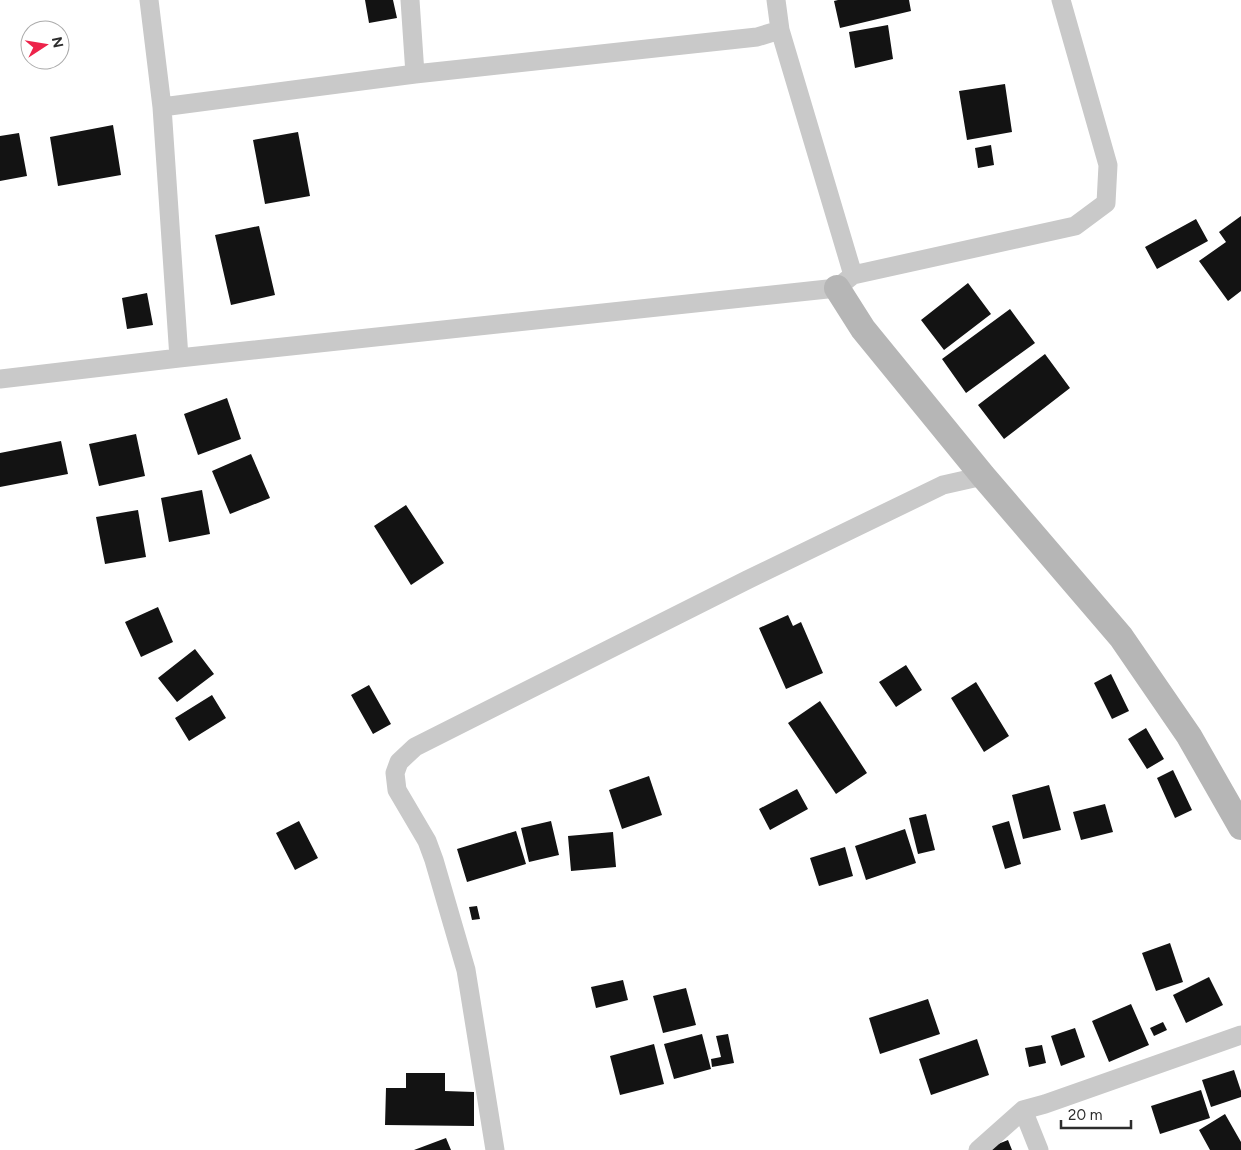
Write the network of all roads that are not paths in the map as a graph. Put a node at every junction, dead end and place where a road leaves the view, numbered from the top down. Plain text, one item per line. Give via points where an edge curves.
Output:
1 (149, 0) edge
2 (410, 0) edge
3 (776, 0) edge
4 (1061, 0) edge
5 (780, 30) junction
6 (415, 74) junction
7 (162, 107) junction
8 (845, 282) junction
9 (180, 358) junction
10 (0, 379) edge
11 (983, 476) junction
12 (1241, 827) edge
13 (1241, 1035) edge
14 (1023, 1110) junction
15 (495, 1150) edge
16 (978, 1150) edge
17 (1039, 1150) edge

1 - 7 street
2 - 6 street
3 - 5 street
4 - 8 street via 1108,165 1106,203 1075,226
5 - 6 street via 757,37
5 - 8 street
6 - 7 street
7 - 9 street
8 - 9 street
8 - 11 street via 863,329
9 - 10 street
11 - 12 street via 1121,637 1190,736
11 - 15 street via 943,485 747,580 416,746 399,762 395,773 397,790 434,860 466,970
13 - 14 street
14 - 16 street
14 - 17 street

